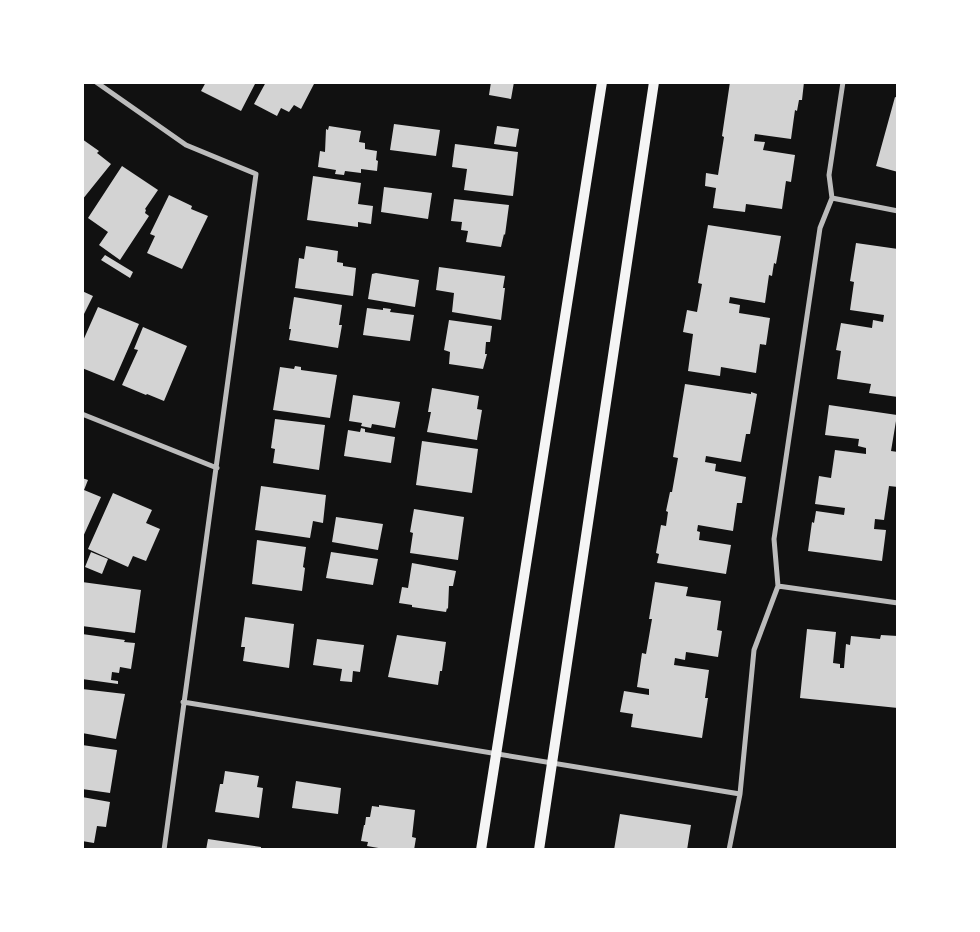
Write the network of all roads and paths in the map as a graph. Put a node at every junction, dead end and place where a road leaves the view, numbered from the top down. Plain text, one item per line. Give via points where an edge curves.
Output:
1 (96, 82) edge
2 (602, 82) edge
3 (654, 82) edge
4 (843, 82) edge
5 (832, 198) junction
6 (898, 211) edge
7 (82, 414) edge
8 (217, 468) junction
9 (778, 586) junction
10 (898, 603) edge
11 (183, 702) junction
12 (495, 754) junction
13 (552, 763) junction
14 (740, 794) junction
15 (164, 850) edge
16 (481, 850) edge
17 (539, 850) edge
18 (729, 850) edge

1 - 8 street via 186,145 256,174
2 - 12 main road
3 - 13 main road
4 - 5 street via 829,175
5 - 6 street
5 - 9 street via 820,228 774,539
7 - 8 street
8 - 11 street
9 - 10 street
9 - 14 street via 754,650
11 - 12 street
11 - 15 street
12 - 13 street
12 - 16 main road
13 - 14 street
13 - 17 main road
14 - 18 street

